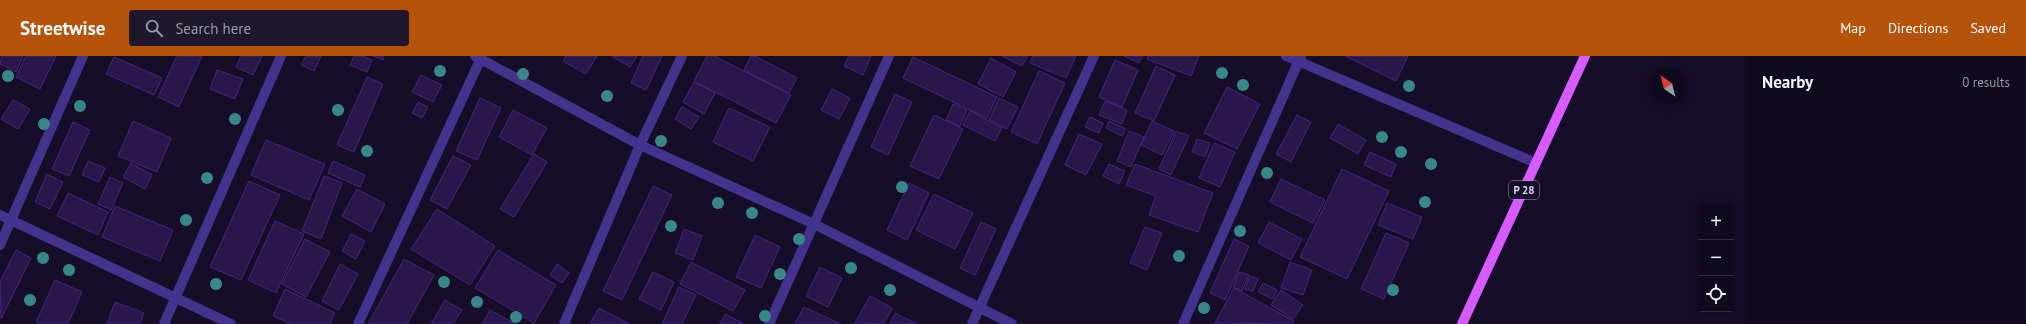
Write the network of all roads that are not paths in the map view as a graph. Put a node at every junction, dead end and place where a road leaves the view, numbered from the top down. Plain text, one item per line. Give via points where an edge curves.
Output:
1 (83, 56) edge
2 (280, 56) edge
3 (682, 56) edge
4 (889, 56) edge
5 (1094, 56) edge
6 (1286, 56) edge
7 (1585, 56) edge
8 (480, 57) edge
9 (1300, 59) edge
10 (640, 145) junction
11 (1536, 163) junction
12 (0, 216) edge
13 (12, 221) junction
14 (814, 224) junction
15 (0, 245) edge
16 (176, 298) junction
17 (980, 308) junction
18 (164, 324) edge
19 (231, 324) edge
20 (358, 324) edge
21 (564, 324) edge
22 (769, 324) edge
23 (972, 324) edge
24 (1012, 324) edge
25 (1183, 324) edge
26 (1462, 324) edge

1 - 13 street
2 - 16 street
3 - 10 street
4 - 14 street
5 - 17 street
6 - 9 street
7 - 11 main road, P 28
8 - 10 street
8 - 20 street
9 - 11 street
9 - 25 street
10 - 14 street
10 - 21 street
11 - 26 main road, P 28
12 - 13 street
13 - 15 street
13 - 16 street
14 - 17 street
14 - 22 street
16 - 18 street
16 - 19 street
17 - 23 street
17 - 24 street

